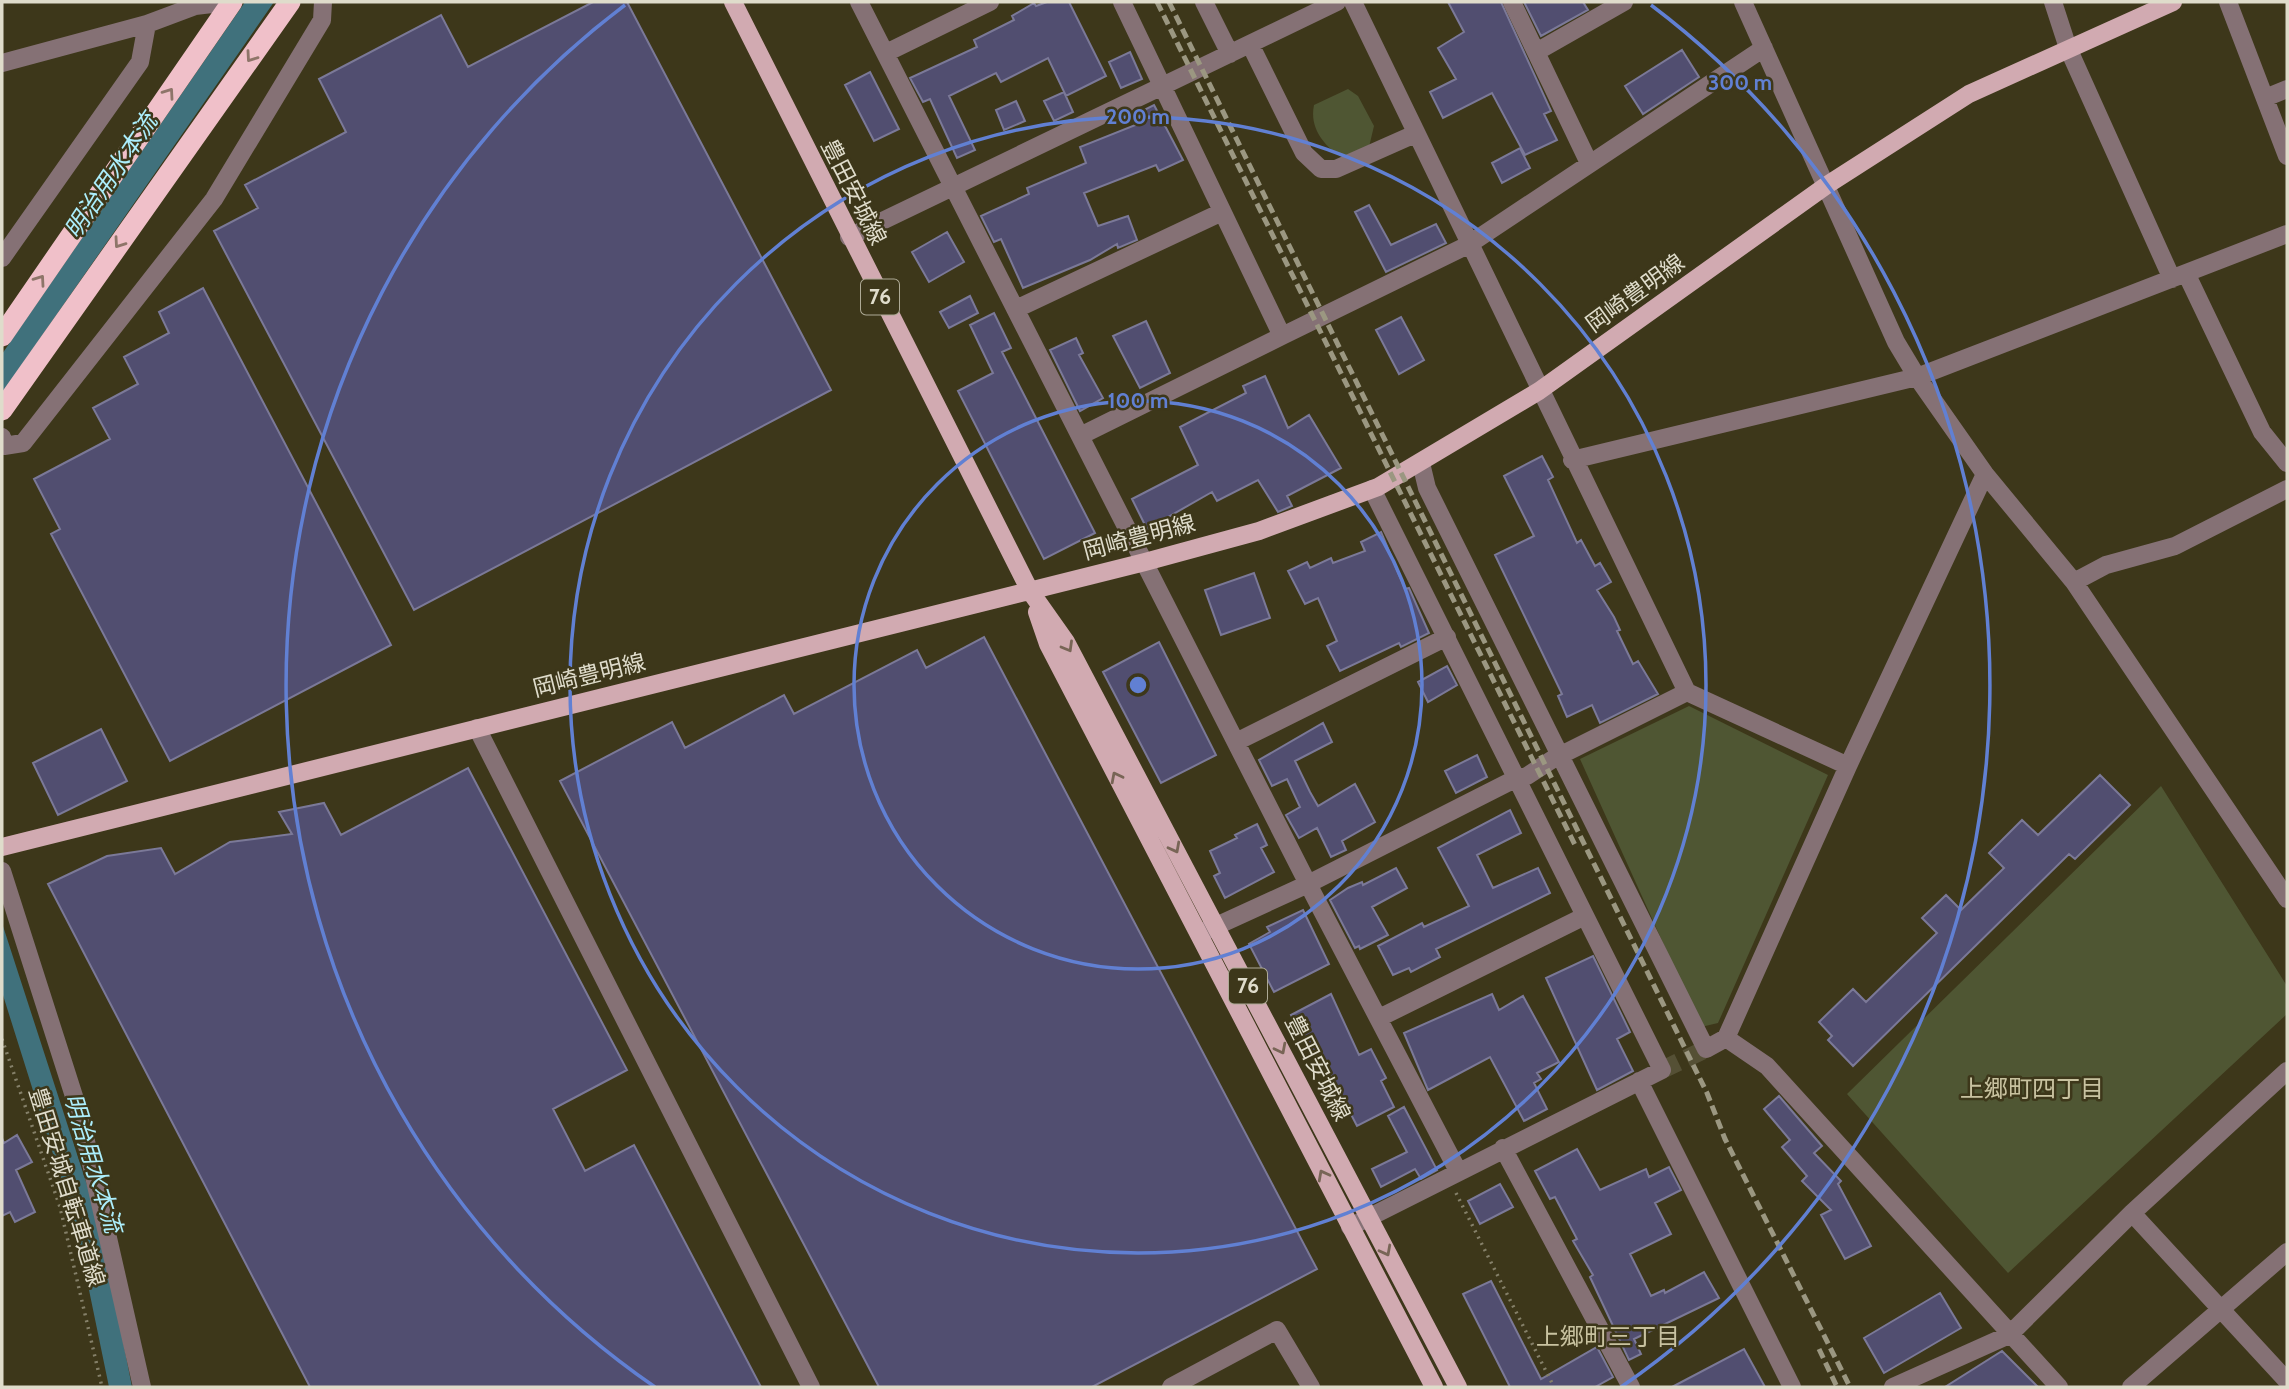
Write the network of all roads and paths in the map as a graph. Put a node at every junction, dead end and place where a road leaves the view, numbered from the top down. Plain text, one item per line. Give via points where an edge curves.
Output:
1 (290, 2) edge
2 (323, 2) edge
3 (733, 2) edge
4 (859, 2) edge
5 (990, 2) edge
6 (1122, 2) edge
7 (1204, 2) edge
8 (1337, 2) edge
9 (1353, 2) edge
10 (1512, 2) edge
11 (1624, 2) edge
12 (1743, 2) edge
13 (2053, 2) edge
14 (2173, 2) edge
15 (2228, 2) edge
16 (226, 3) edge
17 (185, 5) edge
18 (147, 24) junction
19 (1251, 46) junction
20 (1764, 48) junction
21 (2068, 48) junction
22 (1538, 51) junction
23 (886, 53) junction
24 (1230, 54) junction
25 (2, 62) edge
26 (1162, 85) junction
27 (2287, 89) edge
28 (2265, 98) junction
29 (1415, 134) junction
30 (2287, 156) edge
31 (1589, 163) junction
32 (1827, 186) junction
33 (953, 187) junction
34 (1222, 212) junction
35 (2287, 234) edge
36 (849, 237) junction
37 (1468, 245) junction
38 (2, 258) edge
39 (2179, 276) junction
40 (1016, 309) junction
41 (1282, 336) junction
42 (2, 337) edge
43 (1917, 377) junction
44 (1539, 391) junction
45 (2, 410) edge
46 (1080, 436) junction
47 (2, 437) edge
48 (1572, 460) junction
49 (1420, 463) junction
50 (2287, 463) edge
51 (1985, 474) junction
52 (1373, 489) junction
53 (2287, 489) edge
54 (1145, 562) junction
55 (2074, 582) junction
56 (1030, 591) junction
57 (1447, 637) junction
58 (1687, 692) junction
59 (477, 727) junction
60 (1236, 742) junction
61 (1561, 755) junction
62 (1848, 765) junction
63 (1517, 778) junction
64 (2, 847) edge
65 (2, 871) edge
66 (1308, 884) junction
67 (2287, 899) edge
68 (1585, 916) junction
69 (1216, 925) junction
70 (1198, 935) junction
71 (1379, 1018) junction
72 (1726, 1038) junction
73 (2, 1040) edge
74 (2287, 1071) edge
75 (1639, 1081) junction
76 (1503, 1148) junction
77 (1452, 1173) junction
78 (2132, 1213) junction
79 (1367, 1217) junction
80 (1350, 1227) junction
81 (2287, 1252) edge
82 (2220, 1310) junction
83 (2009, 1335) junction
84 (2287, 1381) edge
85 (103, 1387) edge
86 (142, 1387) edge
87 (811, 1387) edge
88 (1171, 1387) edge
89 (1311, 1387) edge
90 (1434, 1387) edge
91 (1458, 1387) edge
92 (1554, 1387) edge
93 (1631, 1387) edge
94 (1792, 1387) edge
95 (1893, 1387) edge
96 (2059, 1387) edge
97 (2131, 1387) edge

1 -> 45 highway
2 - 47 street via 322,20 214,199 23,443 4,446
3 - 36 main road, 豊田安城線 / 76
4 - 23 street
5 - 23 street
6 - 26 street
7 - 24 street
8 - 19 street
9 - 29 street
10 - 22 street
11 - 22 street
12 - 20 street
13 - 21 street
14 - 21 main road, 岡崎豊明線
15 - 28 street
16 - 17 street
42 -> 16 highway
17 - 18 street
18 - 25 street
18 - 38 street via 140,62
19 - 24 street
19 - 29 street via 1304,153 1321,169 1336,169
20 - 31 street
20 - 32 street
21 - 32 main road, 岡崎豊明線 via 1969,94
21 - 39 street
22 - 31 street
23 - 33 street
24 - 26 street
26 - 33 street
26 - 34 street
27 - 28 street
28 - 30 street
29 - 37 street
31 - 37 street
32 - 43 street via 1896,342
32 - 44 main road, 岡崎豊明線
33 - 36 street
33 - 40 street
34 - 40 street
34 - 41 street
35 - 39 street
36 - 56 main road, 豊田安城線 / 76
37 - 41 street
37 - 44 street
39 - 43 street
39 - 50 street via 2262,432
40 - 46 street
41 - 46 street
43 - 48 street
43 - 51 street
44 - 48 street
44 - 49 main road, 岡崎豊明線
46 - 54 street
48 - 58 street
49 - 52 main road, 岡崎豊明線
49 - 61 street via 1427,488
51 - 55 street
51 - 62 street
52 - 54 main road, 岡崎豊明線 via 1259,531
52 - 57 street
53 - 55 street via 2175,546 2106,565
54 - 56 main road, 岡崎豊明線
54 - 60 street
55 - 67 street
56 - 59 main road, 岡崎豊明線
56 -> 69 main road, 豊田安城線 / 76 via 1066,642
70 -> 56 main road, 豊田安城線 / 76 via 1048,644
57 - 60 street
57 - 63 street
58 - 61 street
58 - 62 street
59 - 64 main road, 岡崎豊明線
59 - 87 street
60 - 66 street
61 - 63 street
61 - 72 street via 1706,1049
62 - 72 street
63 - 66 street
63 - 68 street
65 - 86 street via 80,1115
66 - 69 street
66 - 71 street
68 - 71 street
68 - 75 street via 1662,1070
69 - 70 street
69 -> 79 main road, 豊田安城線 / 76
80 -> 70 main road, 豊田安城線 / 76
71 - 77 street
72 - 83 street via 1767,1066
73 - 85 path, 豊田安城自転車道線 via 60,1207
74 - 78 street
75 - 76 street
75 - 94 street
76 - 77 street
76 - 93 street
77 - 79 street
77 - 92 path
78 - 82 street
78 - 83 street
79 - 80 street
79 -> 91 main road, 豊田安城線 / 76
80 - 90 main road, 豊田安城線 / 76
81 - 82 street
82 - 84 street
82 - 97 street
83 - 95 street
83 - 96 street
88 - 89 street via 1278,1331

